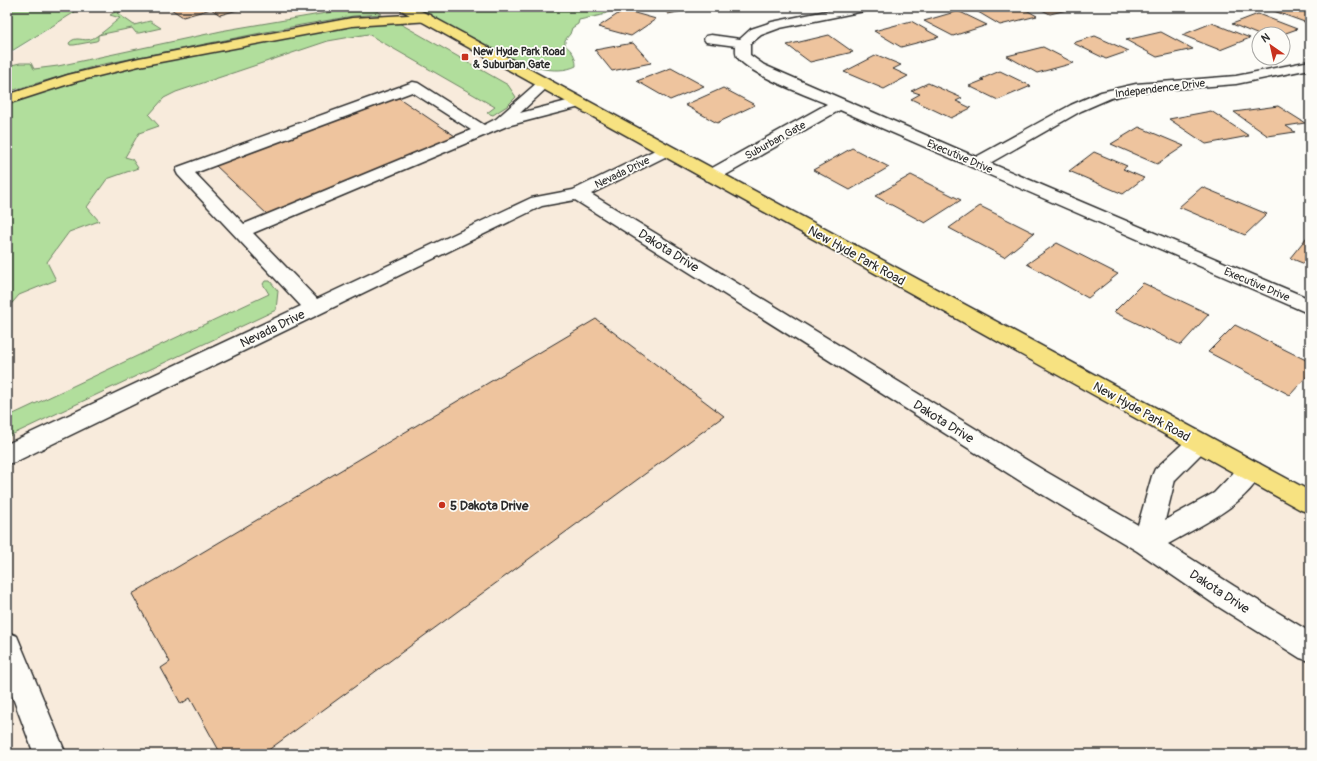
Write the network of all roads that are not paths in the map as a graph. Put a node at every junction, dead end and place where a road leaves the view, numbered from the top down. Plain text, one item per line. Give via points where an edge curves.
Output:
1 (405, 7) edge
2 (865, 7) edge
3 (426, 18) junction
4 (711, 39) dead end
5 (743, 43) junction
6 (1310, 65) edge
7 (544, 84) junction
8 (7, 100) edge
9 (579, 104) junction
10 (839, 104) junction
11 (500, 123) junction
12 (482, 131) junction
13 (665, 151) junction
14 (977, 163) junction
15 (711, 176) junction
16 (578, 194) junction
17 (242, 231) junction
18 (1310, 307) edge
19 (314, 308) junction
20 (1200, 442) junction
21 (7, 455) edge
22 (1251, 471) junction
23 (1310, 503) edge
24 (1146, 543) junction
25 (7, 645) edge
26 (1310, 648) edge
27 (50, 754) edge

1 - 3 main road, New Hyde Park Road
2 - 5 street via 777,24 756,32
3 - 7 main road, New Hyde Park Road
3 - 8 main road via 346,23 133,63 73,78
4 - 5 street
5 - 10 street, Executive Drive via 743,56 759,68
6 - 14 street, Independence Drive via 1236,80 1136,88 1106,95 1076,108
7 - 9 main road, New Hyde Park Road
7 - 11 street
9 - 11 street
9 - 13 main road, New Hyde Park Road
10 - 14 street, Executive Drive
10 - 15 street, Suburban Gate
11 - 12 street
12 - 17 street
12 - 17 street via 413,86 184,171
13 - 15 main road, New Hyde Park Road
13 - 16 street, Nevada Drive
14 - 18 street, Executive Drive
15 - 20 main road, New Hyde Park Road
16 - 19 street, Nevada Drive via 537,202
16 - 24 street, Dakota Drive via 1020,469
17 - 19 street
19 - 21 street, Nevada Drive
20 - 22 main road, New Hyde Park Road
20 - 24 street via 1164,476
22 - 23 main road, New Hyde Park Road
22 - 24 street via 1223,500
24 - 26 street, Dakota Drive
25 - 27 street

